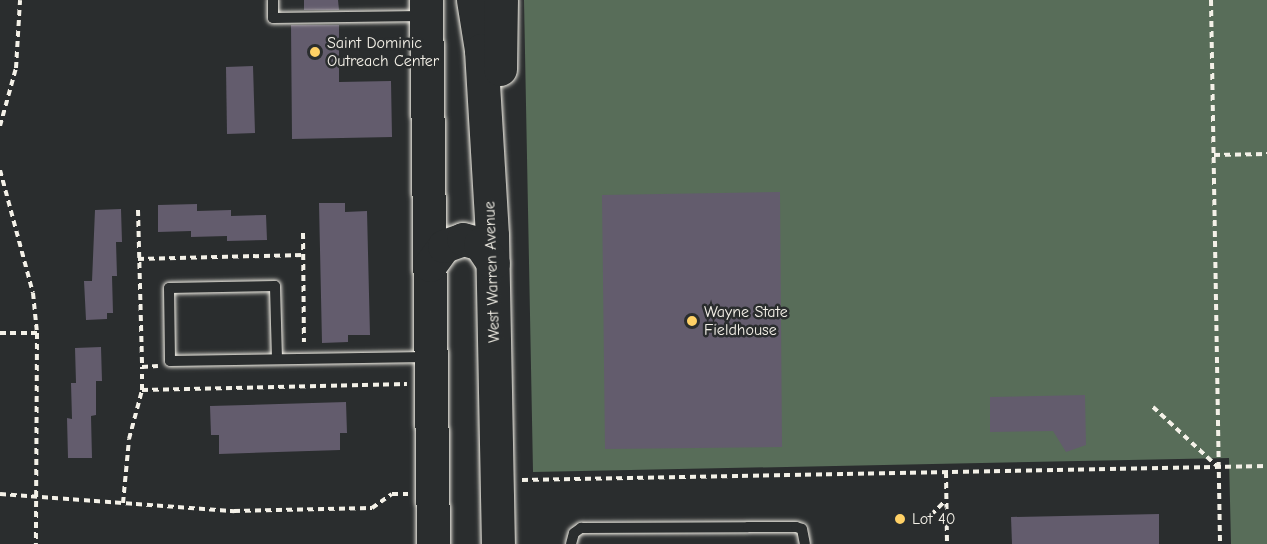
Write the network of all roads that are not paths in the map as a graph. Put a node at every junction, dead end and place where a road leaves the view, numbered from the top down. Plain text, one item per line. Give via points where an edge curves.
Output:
1 (273, 0) edge
2 (473, 0) edge
3 (501, 0) edge
4 (426, 8) edge
5 (493, 249) junction
6 (430, 265) junction
7 (430, 357) junction
8 (276, 359) junction
9 (433, 544) edge
10 (498, 544) edge
11 (571, 544) edge
12 (805, 544) edge

1 - 4 lane via 273,18
2 - 5 main road, West Warren Avenue via 482,60
3 - 5 main road via 498,217
4 - 6 main road
5 - 6 main road via 463,239 444,246
5 - 10 main road, West Warren Avenue
6 - 7 main road
7 - 8 lane
7 - 9 main road
8 - 8 lane via 275,286 169,288 170,361
11 - 12 lane via 574,533 581,528 796,527 802,529

